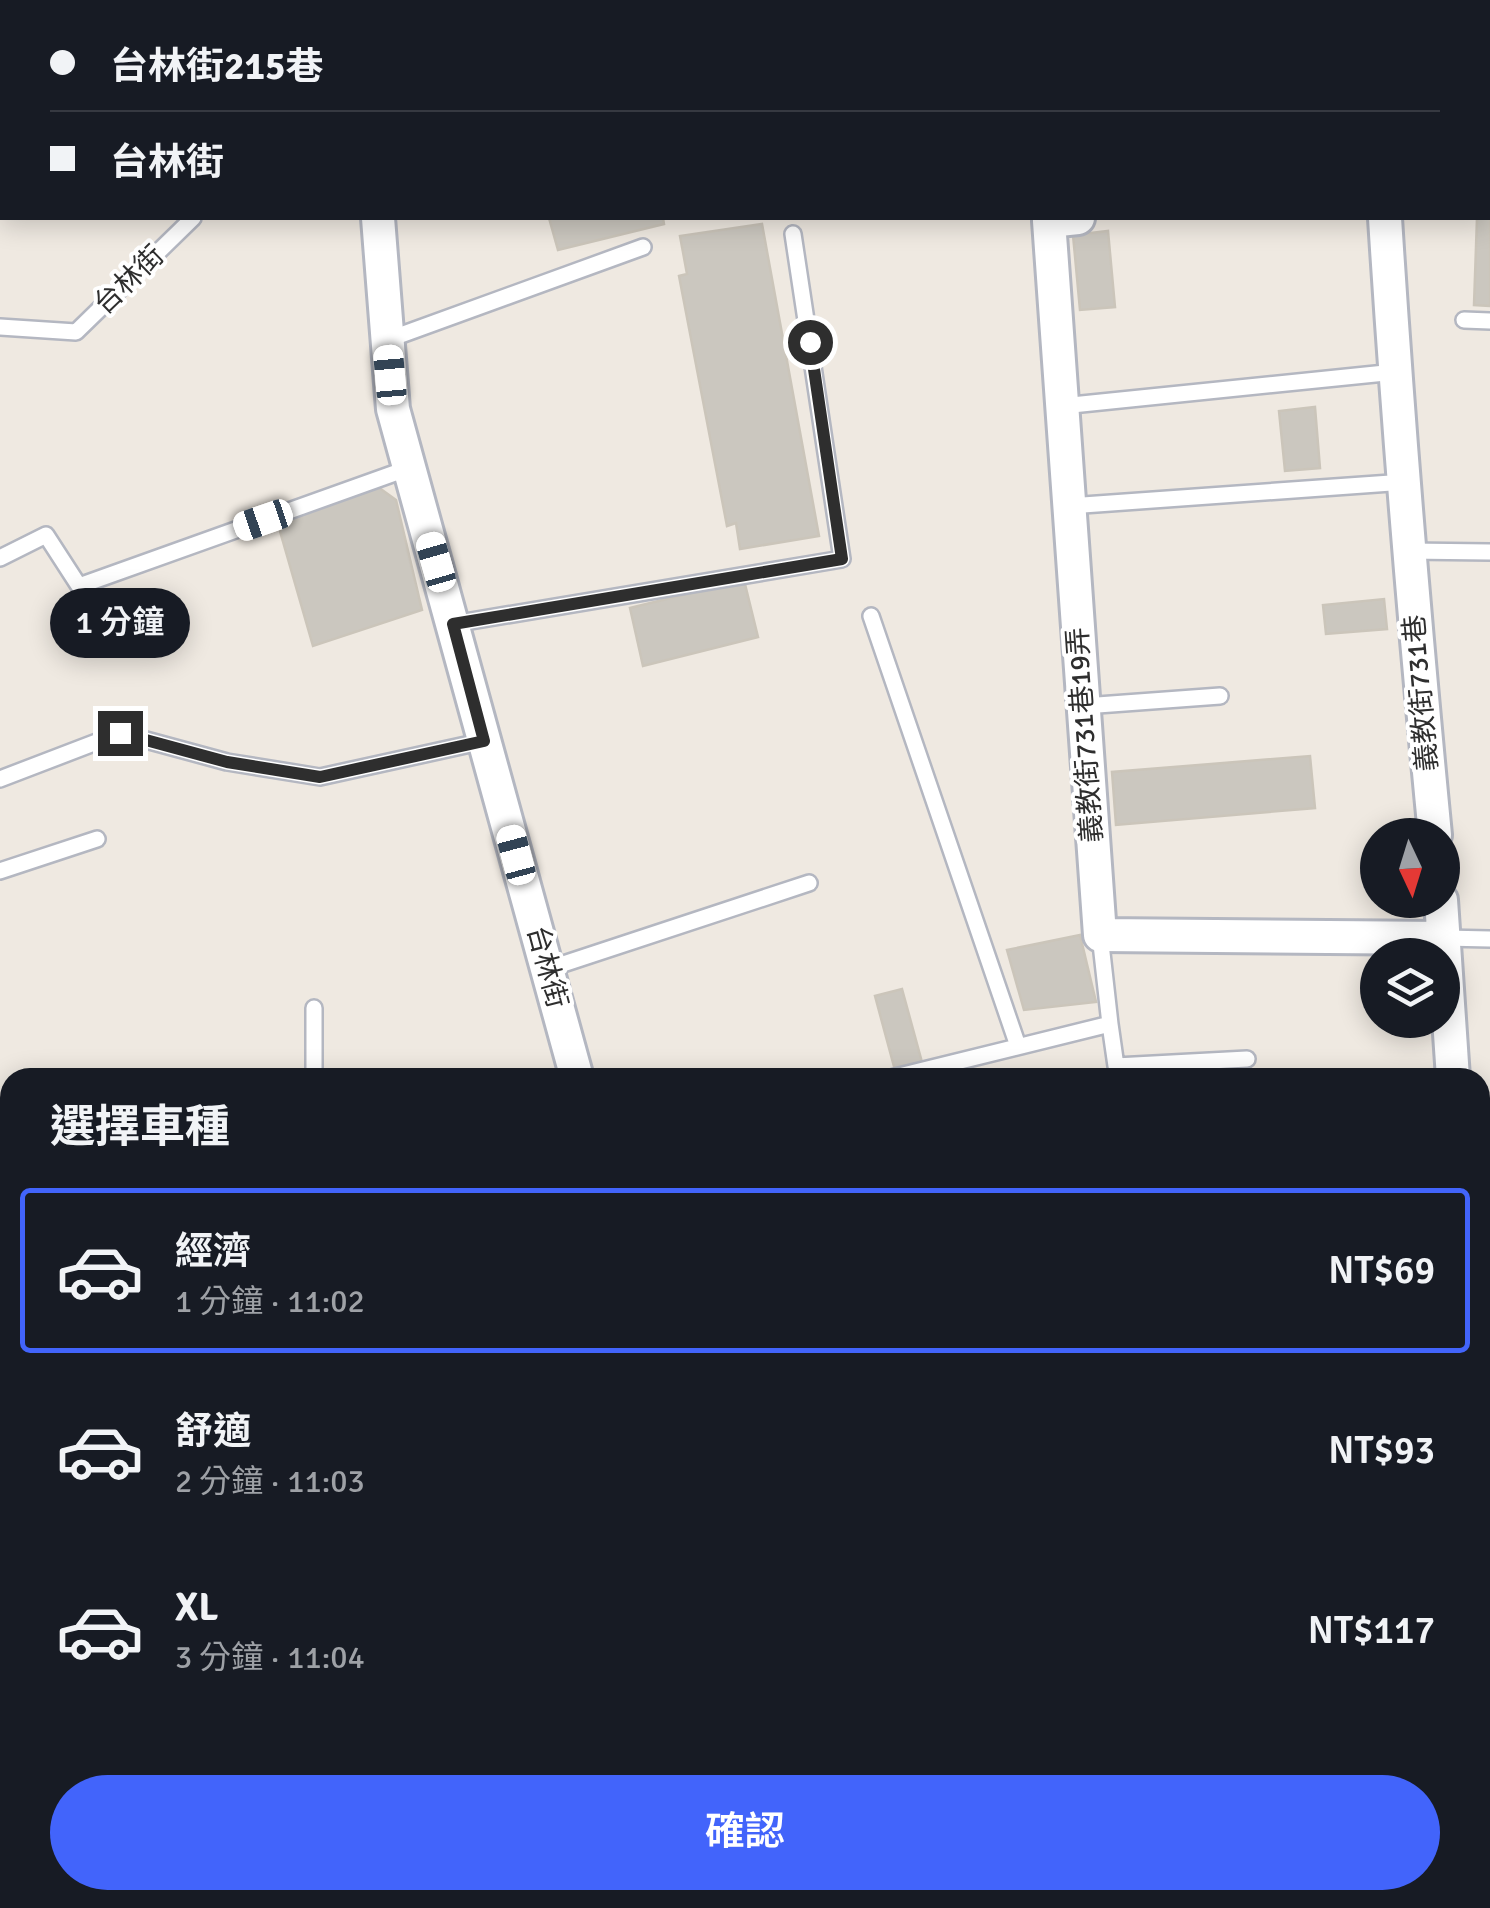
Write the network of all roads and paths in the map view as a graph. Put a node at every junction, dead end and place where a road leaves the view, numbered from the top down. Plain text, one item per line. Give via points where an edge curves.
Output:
1 (191, 220) edge
2 (378, 220) edge
3 (1057, 220) edge
4 (1384, 220) edge
5 (794, 234) dead end
6 (643, 247) dead end
7 (1464, 320) dead end
8 (1490, 321) edge
9 (0, 327) edge
10 (387, 340) junction
11 (1395, 372) junction
12 (1062, 406) junction
13 (409, 468) junction
14 (1406, 482) junction
15 (1069, 506) junction
16 (1408, 551) junction
17 (1490, 552) edge
18 (0, 558) edge
19 (871, 616) dead end
20 (453, 624) junction
21 (1220, 696) dead end
22 (1084, 706) junction
23 (484, 741) junction
24 (0, 779) edge
25 (1433, 818) edge
26 (97, 839) dead end
27 (0, 871) edge
28 (809, 883) dead end
29 (1442, 918) edge
30 (1100, 935) junction
31 (1444, 938) joint
32 (1460, 938) edge
33 (1490, 939) edge
34 (548, 969) junction
35 (314, 1008) dead end
36 (1110, 1024) junction
37 (1450, 1038) edge
38 (1018, 1046) junction
39 (1247, 1060) dead end
40 (314, 1068) edge
41 (574, 1068) edge
42 (931, 1068) edge
43 (1452, 1068) edge

1 - 9 lane, 台林街 via 76,332
2 - 10 street, 台林街
3 - 12 street, 義教街731巷19弄
4 - 11 street, 義教街731巷
5 - 20 lane via 842,559
6 - 10 lane
7 - 8 lane
10 - 13 street, 台林街 via 393,409
11 - 12 lane
11 - 14 street, 義教街731巷
12 - 15 street, 義教街731巷19弄
13 - 18 lane via 79,586 46,536
13 - 20 street, 台林街
14 - 15 lane
14 - 16 street, 義教街731巷
15 - 22 street, 義教街731巷19弄
16 - 17 lane
16 - 25 street, 義教街731巷
19 - 38 lane
20 - 23 street, 台林街
21 - 22 lane
22 - 30 street, 義教街731巷19弄
23 - 24 lane via 320,777 227,762 120,733
23 - 34 street, 台林街
26 - 27 lane
28 - 34 lane
29 - 31 street
30 - 31 street
30 - 36 lane
32 - 33 lane
34 - 41 street, 台林街
35 - 40 lane
36 - 38 lane
36 - 39 lane via 1116,1066
37 - 43 street
38 - 42 lane

